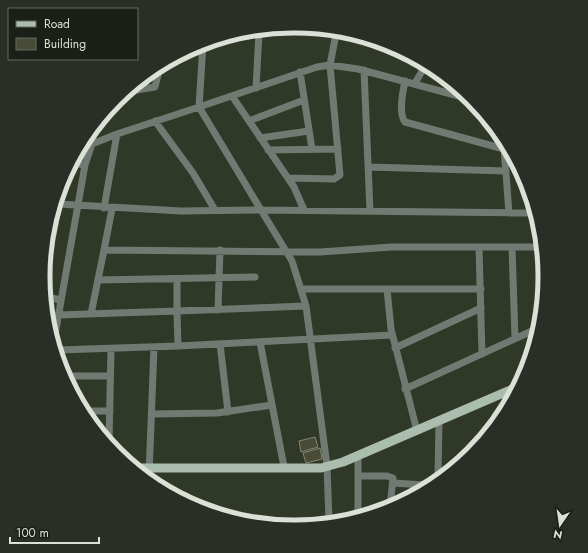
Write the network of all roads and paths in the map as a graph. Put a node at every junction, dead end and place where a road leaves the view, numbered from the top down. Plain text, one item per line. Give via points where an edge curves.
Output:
1 (259, 36) edge
2 (335, 37) edge
3 (203, 51) edge
4 (330, 65) junction
5 (364, 70) junction
6 (423, 70) edge
7 (300, 72) junction
8 (158, 75) edge
9 (405, 81) junction
10 (415, 83) junction
11 (256, 88) junction
12 (137, 90) edge
13 (457, 95) edge
14 (232, 96) junction
15 (304, 100) junction
16 (199, 107) junction
17 (155, 121) junction
18 (249, 121) junction
19 (309, 131) junction
20 (117, 134) junction
21 (260, 138) junction
22 (92, 141) edge
23 (91, 143) edge
24 (500, 147) edge
25 (338, 149) junction
26 (268, 150) junction
27 (312, 150) junction
28 (505, 154) edge
29 (79, 164) edge
30 (86, 165) junction
31 (368, 167) junction
32 (506, 171) junction
33 (288, 178) junction
34 (61, 204) edge
35 (78, 206) junction
36 (108, 208) junction
37 (215, 210) junction
38 (261, 210) junction
39 (304, 210) junction
40 (370, 211) junction
41 (509, 213) junction
42 (529, 213) edge
43 (480, 247) junction
44 (512, 247) junction
45 (535, 248) edge
46 (104, 250) junction
47 (220, 250) junction
48 (286, 251) junction
49 (255, 277) dead end
50 (219, 278) junction
51 (177, 279) junction
52 (98, 280) junction
53 (302, 289) junction
54 (386, 289) junction
55 (481, 289) junction
56 (52, 298) edge
57 (60, 300) junction
58 (306, 306) junction
59 (481, 308) junction
60 (218, 310) junction
61 (177, 311) junction
62 (91, 314) junction
63 (58, 315) junction
64 (56, 328) edge
65 (531, 331) edge
66 (392, 335) junction
67 (515, 338) junction
68 (310, 339) junction
69 (260, 342) junction
70 (220, 344) junction
71 (178, 346) junction
72 (154, 347) junction
73 (396, 348) junction
74 (111, 349) junction
75 (62, 350) edge
76 (482, 354) junction
77 (72, 376) edge
78 (110, 376) junction
79 (405, 389) junction
80 (509, 391) edge
81 (272, 405) junction
82 (91, 410) edge
83 (110, 411) junction
84 (228, 412) junction
85 (152, 414) junction
86 (439, 421) junction
87 (417, 431) junction
88 (109, 435) edge
89 (358, 456) junction
90 (327, 466) junction
91 (284, 467) junction
92 (149, 471) edge
93 (438, 473) edge
94 (358, 476) junction
95 (393, 483) junction
96 (420, 485) edge
97 (391, 499) edge
98 (358, 512) edge
99 (329, 517) edge

1 - 11 street
2 - 4 street
3 - 16 street
4 - 5 street
4 - 7 street
4 - 25 street
5 - 9 street
5 - 31 street
6 - 10 street
7 - 11 street
7 - 15 street
8 - 12 street via 155,87
9 - 10 street
9 - 24 street via 402,117 405,122
10 - 13 street
11 - 14 street
14 - 16 street
14 - 18 street
15 - 18 street
15 - 19 street
16 - 17 street
16 - 38 street
17 - 20 street
17 - 37 street via 193,173
18 - 21 street
19 - 21 street
19 - 27 street
20 - 22 street
20 - 36 street
21 - 26 street
23 - 30 street
25 - 27 street
25 - 33 street via 338,178
26 - 27 street
26 - 33 street
28 - 32 street
29 - 30 street
30 - 35 street
31 - 32 street
31 - 40 street
32 - 41 street
33 - 39 street
34 - 35 street
35 - 36 street
35 - 57 street
36 - 37 street
36 - 46 street
37 - 38 street
38 - 39 street
38 - 48 street
39 - 40 street
40 - 41 street
41 - 42 street
43 - 44 street
43 - 48 street
43 - 55 street
44 - 45 street
44 - 67 street
46 - 47 street
46 - 52 street
47 - 48 street
47 - 50 street
48 - 53 street
49 - 50 street
50 - 51 street
50 - 60 street
51 - 52 street
51 - 61 street
52 - 62 street
53 - 54 street
53 - 58 street
54 - 55 street
54 - 66 street
55 - 59 street
56 - 57 street
57 - 63 street
58 - 60 street
58 - 68 street
59 - 73 street
59 - 76 street
60 - 61 street
61 - 62 street
61 - 71 street
62 - 63 street
63 - 64 street
65 - 67 street
66 - 68 street
66 - 73 street
67 - 76 street
68 - 69 street
68 - 90 street
69 - 70 street
69 - 81 street
70 - 71 street
70 - 84 street
71 - 72 street
72 - 74 street
72 - 85 street
73 - 79 street
74 - 75 street
74 - 78 street
76 - 79 street
77 - 78 street
78 - 83 street
79 - 87 street
80 - 86 main road
81 - 84 street
81 - 91 street
82 - 83 street
83 - 88 street
84 - 85 street
85 - 92 street
86 - 87 main road
86 - 93 street
87 - 89 main road
89 - 90 main road
89 - 94 street
90 - 91 main road
90 - 99 street
91 - 92 main road
94 - 95 street via 390,476
94 - 98 street
95 - 96 street
95 - 97 street

